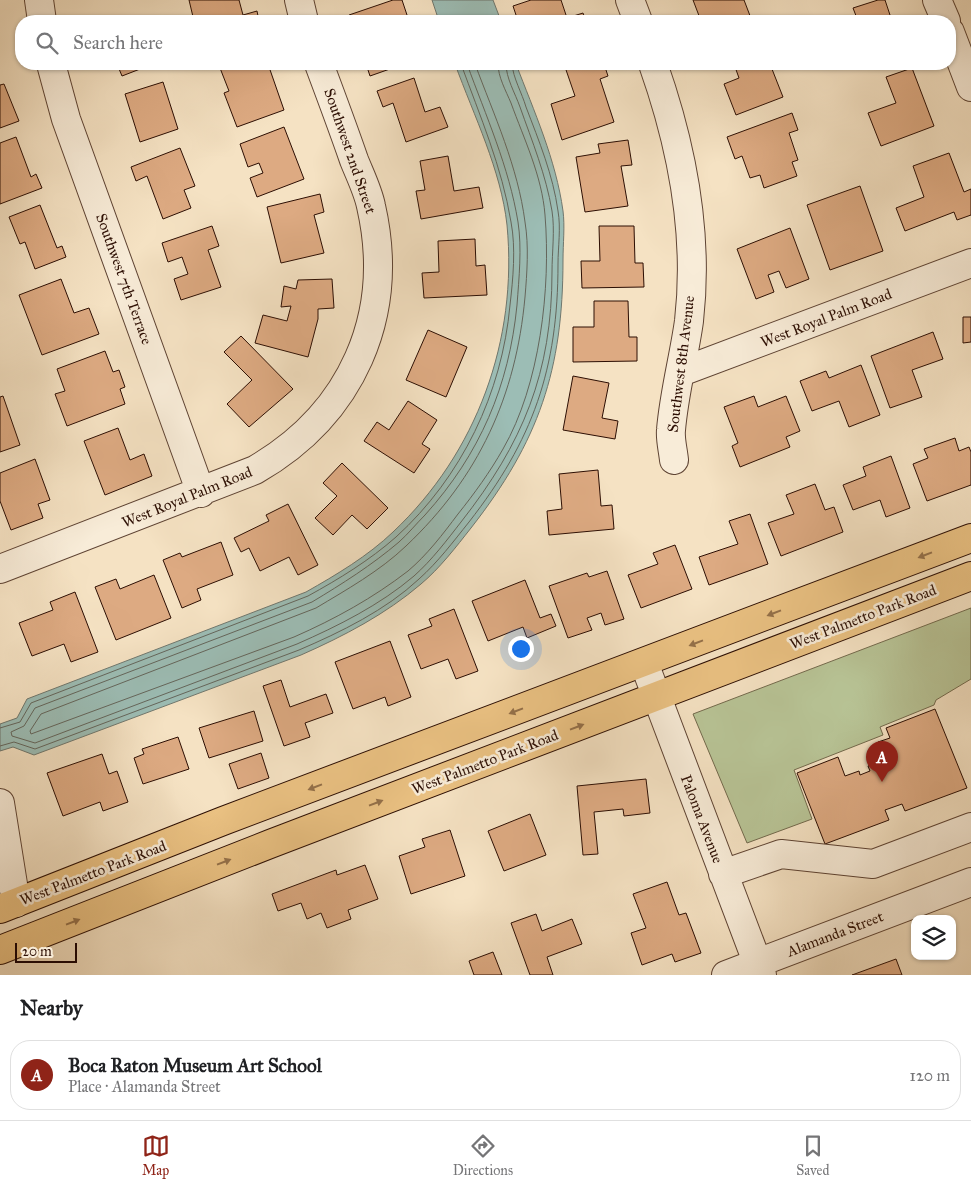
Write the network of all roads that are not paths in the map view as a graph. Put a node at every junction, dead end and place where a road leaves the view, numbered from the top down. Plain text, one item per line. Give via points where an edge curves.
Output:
1 (39, 0) edge
2 (299, 0) edge
3 (938, 0) edge
4 (41, 15) edge
5 (303, 15) edge
6 (944, 15) edge
7 (956, 48) edge
8 (53, 70) edge
9 (321, 70) edge
10 (655, 70) edge
11 (971, 87) edge
12 (971, 263) edge
13 (681, 372) junction
14 (346, 384) joint
15 (674, 460) dead end
16 (201, 493) junction
17 (971, 538) edge
18 (0, 569) edge
19 (971, 576) edge
20 (644, 663) junction
21 (656, 697) junction
22 (0, 803) edge
23 (971, 826) edge
24 (723, 874) junction
25 (971, 882) edge
26 (8, 906) edge
27 (0, 933) edge
28 (0, 950) edge
29 (760, 969) edge
30 (726, 975) edge

1 - 4 street
2 - 5 street
3 - 6 street
7 - 11 street
8 - 16 street, Southwest 7th Terrace via 66,119
9 - 14 street, Southwest 2nd Street via 370,203 378,244 375,307 364,347
10 - 13 street, Southwest 8th Avenue via 674,128 690,224 692,281
12 - 13 street, West Royal Palm Road
13 - 15 street, Southwest 8th Avenue via 670,432
14 - 16 street, West Royal Palm Road via 321,419 291,448 256,470
16 - 18 street, West Royal Palm Road
17 -> 20 main road, West Palmetto Park Road
19 - 21 main road, West Palmetto Park Road
20 - 21 street, Paloma Avenue
20 -> 26 main road, West Palmetto Park Road
21 - 24 street, Paloma Avenue
28 -> 21 main road, West Palmetto Park Road
22 - 26 street
23 - 24 street via 873,864 780,854
24 - 29 street, Paloma Avenue
25 - 29 street, Alamanda Street
26 - 27 main road via 17,914 15,923
29 - 30 street, Alamanda Street

